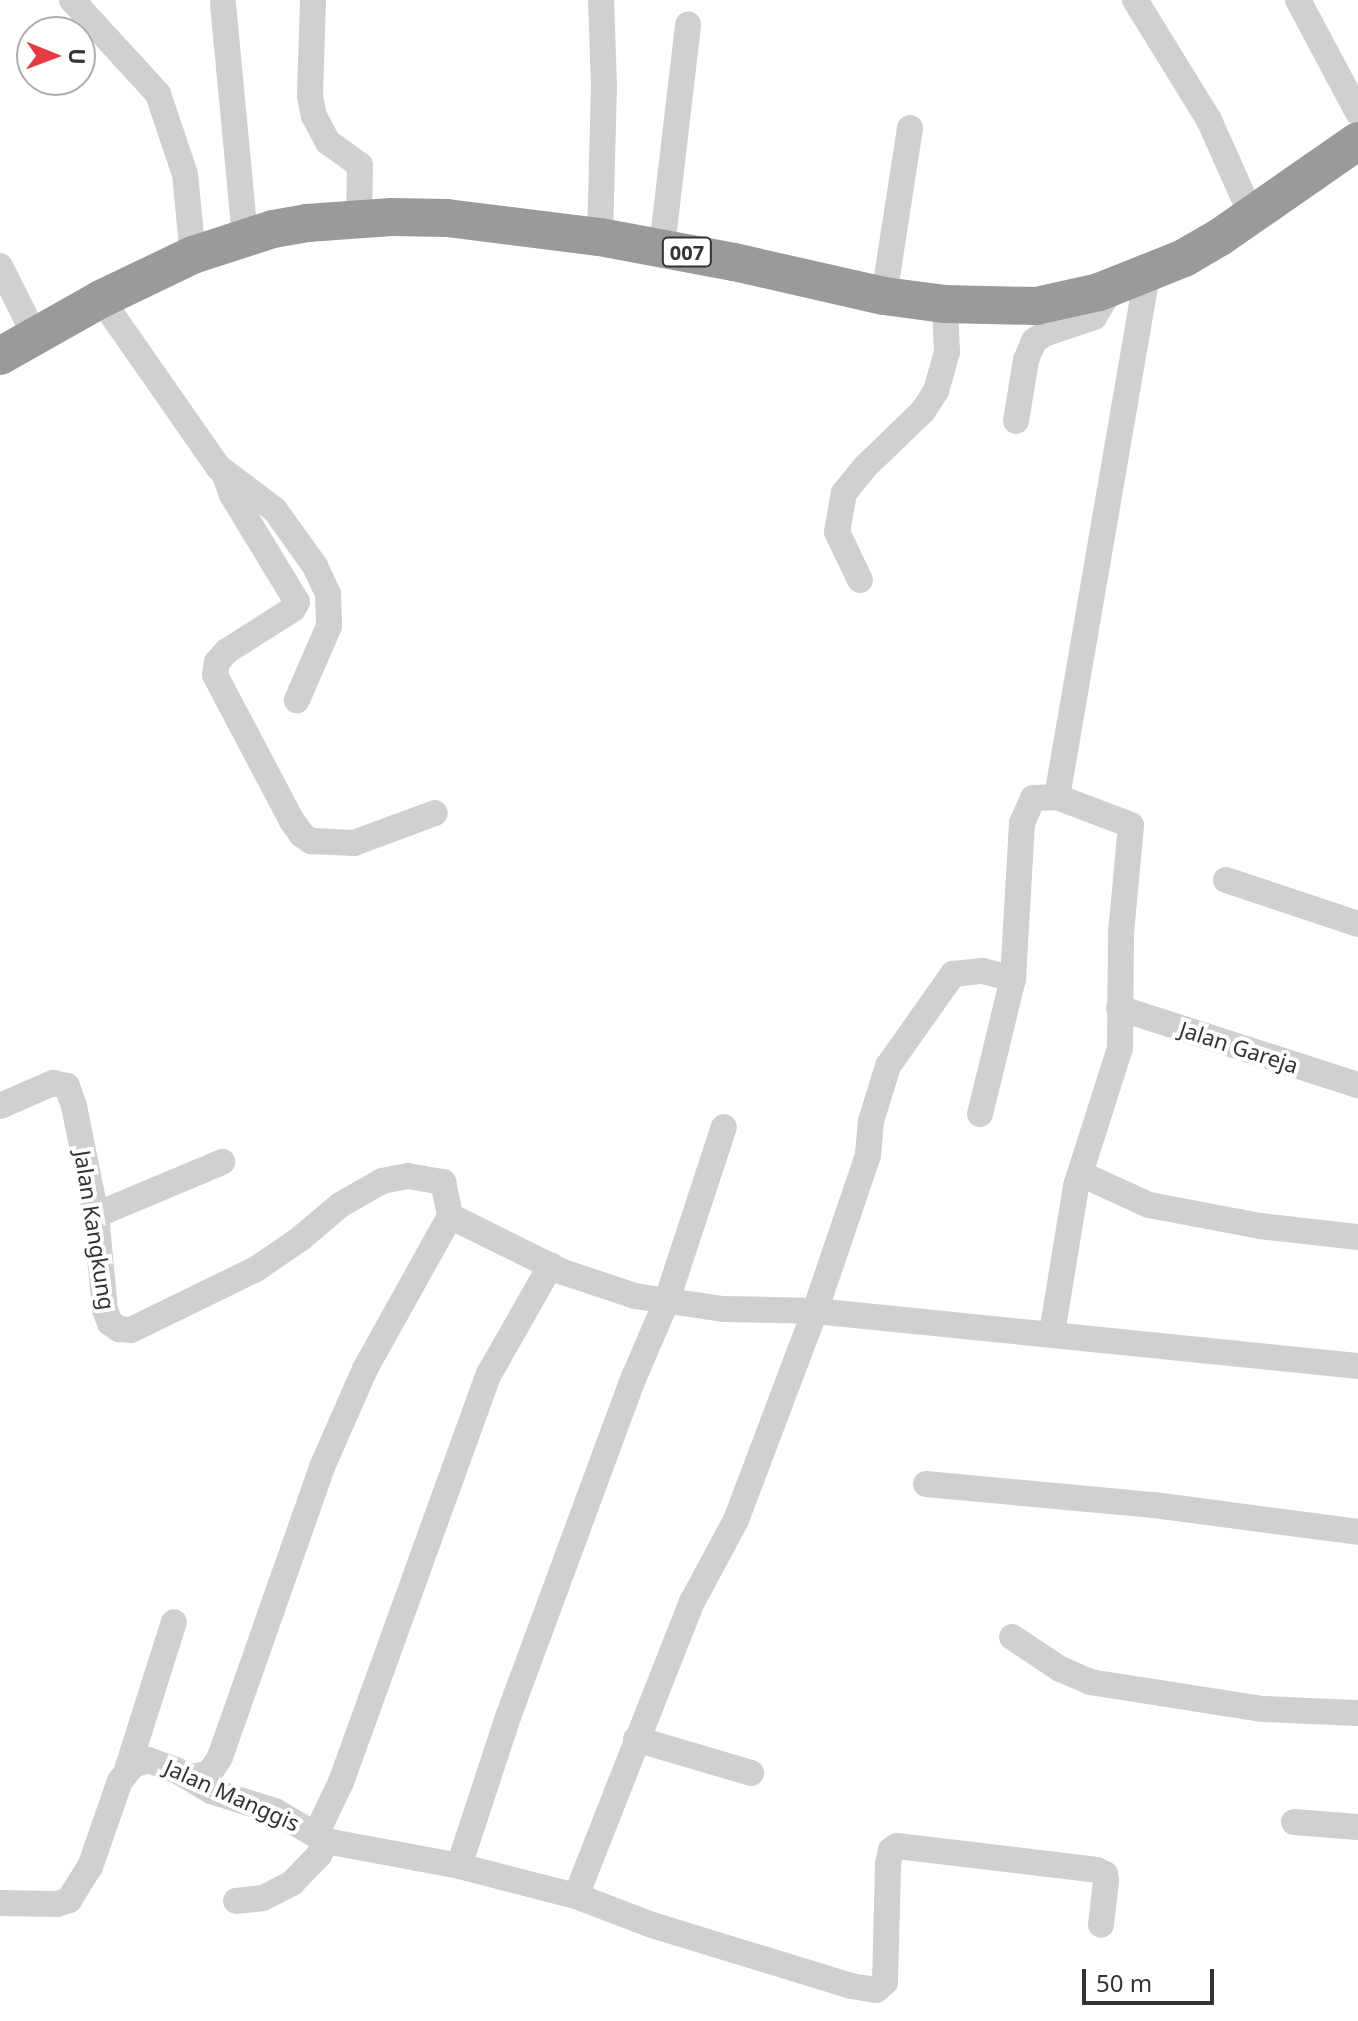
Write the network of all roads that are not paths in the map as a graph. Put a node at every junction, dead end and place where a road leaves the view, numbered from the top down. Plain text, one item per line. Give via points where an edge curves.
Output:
1 (72, 0) edge
2 (313, 0) edge
3 (601, 0) edge
4 (1135, 0) edge
5 (1298, 0) edge
6 (223, 4) dead end
7 (688, 25) dead end
8 (1358, 113) edge
9 (910, 128) dead end
10 (1358, 141) edge
11 (1252, 216) junction
12 (359, 219) junction
13 (245, 237) junction
14 (600, 237) junction
15 (662, 247) junction
16 (193, 255) junction
17 (0, 266) edge
18 (1147, 275) junction
19 (1099, 292) junction
20 (884, 296) junction
21 (101, 299) junction
22 (945, 304) junction
23 (35, 336) junction
24 (0, 356) edge
25 (1016, 421) dead end
26 (224, 473) junction
27 (860, 580) dead end
28 (297, 700) dead end
29 (1057, 797) junction
30 (435, 813) dead end
31 (1226, 880) dead end
32 (1358, 924) edge
33 (1013, 979) junction
34 (1119, 1008) junction
35 (1358, 1085) edge
36 (0, 1106) edge
37 (980, 1114) dead end
38 (724, 1127) dead end
39 (222, 1162) dead end
40 (1081, 1174) junction
41 (96, 1215) junction
42 (450, 1216) junction
43 (1358, 1237) edge
44 (551, 1265) junction
45 (667, 1300) junction
46 (815, 1311) junction
47 (1052, 1333) junction
48 (1358, 1366) edge
49 (926, 1484) dead end
50 (1358, 1532) edge
51 (174, 1622) dead end
52 (1012, 1637) dead end
53 (1358, 1713) edge
54 (636, 1739) junction
55 (127, 1770) junction
56 (751, 1773) dead end
57 (189, 1777) junction
58 (1294, 1822) dead end
59 (1358, 1827) edge
60 (323, 1839) junction
61 (459, 1866) junction
62 (576, 1896) junction
63 (236, 1901) dead end
64 (0, 1903) edge
65 (1101, 1925) dead end

1 - 16 street via 158,94 185,174
2 - 12 street via 312,106 328,142 360,165
3 - 14 street
4 - 11 street via 1209,120
5 - 8 street
6 - 13 street
7 - 15 street
9 - 20 street
10 - 11 highway, 007
11 - 18 highway, 007
12 - 13 highway, 007 via 307,223
12 - 14 highway, 007 via 447,218
13 - 16 highway, 007
14 - 15 highway, 007
15 - 20 highway, 007
16 - 21 highway, 007
17 - 23 street
18 - 19 highway, 007
18 - 29 street
19 - 22 highway, 007 via 1036,306
19 - 25 street via 1105,299 1094,317 1034,341
20 - 22 highway, 007
21 - 23 highway, 007
21 - 26 street
22 - 27 street via 947,352 936,391 844,493 837,532
23 - 24 highway, 007
26 - 28 street via 275,510 328,594 329,626
26 - 30 street via 297,602 227,651 217,662 215,675 292,821 311,841 354,843
29 - 33 street via 1033,798 1022,823
29 - 34 street via 1131,825
31 - 32 street
33 - 37 street
33 - 46 street via 983,971 953,974 888,1066 871,1121 868,1155
34 - 35 street, Jalan Gareja
34 - 40 street via 1116,1068
36 - 41 street, Jalan Kangkung via 53,1083 67,1086
38 - 45 street
39 - 41 street
40 - 43 street via 1149,1205
40 - 47 street via 1063,1247
41 - 42 street, Jalan Kangkung via 105,1310 110,1323 124,1330 256,1269 340,1205 382,1181 408,1176 443,1182
42 - 44 street
42 - 57 street via 365,1369 328,1453 220,1757 207,1775
44 - 45 street via 593,1284
44 - 60 street via 489,1374 341,1782 320,1826
45 - 46 street via 723,1309
45 - 61 street via 529,1660
46 - 47 street
46 - 54 street via 736,1520 692,1602
47 - 48 street via 1113,1344
49 - 50 street
51 - 55 street
52 - 53 street via 1090,1682 1263,1709
54 - 56 street
54 - 62 street
55 - 57 street, Jalan Manggis via 148,1760
55 - 64 street via 90,1867 69,1900
57 - 60 street, Jalan Manggis via 229,1798 275,1811
58 - 59 street
60 - 61 street, Jalan Manggis
60 - 63 street via 319,1855 292,1883 263,1898
61 - 62 street, Jalan Manggis
62 - 65 street, Jalan Manggis via 652,1925 876,1990 885,1982 888,1864 897,1846 1097,1870 1106,1881

